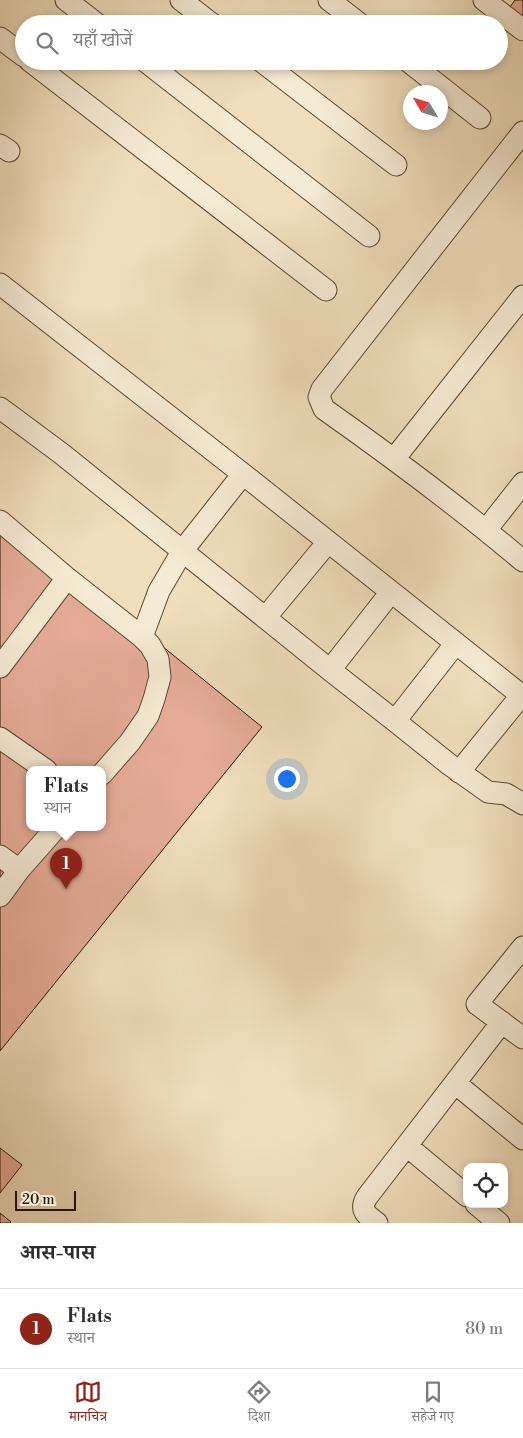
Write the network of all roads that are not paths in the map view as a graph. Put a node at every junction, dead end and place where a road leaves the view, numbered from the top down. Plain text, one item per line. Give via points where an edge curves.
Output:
1 (66, 0) edge
2 (181, 0) edge
3 (329, 0) edge
4 (484, 0) edge
5 (85, 15) edge
6 (200, 15) edge
7 (348, 15) edge
8 (504, 15) edge
9 (508, 18) edge
10 (523, 30) edge
11 (0, 38) edge
12 (15, 49) edge
13 (42, 70) edge
14 (157, 70) edge
15 (273, 70) edge
16 (419, 70) edge
17 (480, 118) dead end
18 (523, 132) edge
19 (396, 165) dead end
20 (370, 236) dead end
21 (0, 284) edge
22 (326, 290) dead end
23 (523, 296) edge
24 (0, 408) edge
25 (394, 459) junction
26 (243, 474) junction
27 (523, 483) edge
28 (0, 521) edge
29 (486, 530) junction
30 (328, 542) junction
31 (183, 550) junction
32 (523, 561) edge
33 (67, 578) junction
34 (391, 592) junction
35 (266, 618) junction
36 (142, 636) junction
37 (456, 643) junction
38 (0, 666) edge
39 (330, 670) junction
40 (396, 721) junction
41 (0, 738) edge
42 (40, 766) edge
43 (106, 769) edge
44 (459, 772) junction
45 (523, 804) edge
46 (53, 831) edge
47 (0, 856) edge
48 (19, 870) junction
49 (0, 896) edge
50 (523, 947) edge
51 (502, 1022) junction
52 (523, 1038) edge
53 (455, 1083) junction
54 (523, 1139) edge
55 (406, 1146) junction
56 (463, 1193) edge
57 (481, 1208) edge
58 (377, 1223) edge
59 (499, 1223) edge

1 - 5 street
2 - 6 street
3 - 7 street
4 - 8 street
9 - 10 street
11 - 12 street
13 - 22 street
14 - 20 street
15 - 19 street
16 - 17 street
18 - 25 street via 319,397 324,409
21 - 26 street
23 - 25 street
24 - 31 street
25 - 29 street
26 - 30 street
26 - 31 street
27 - 29 street
28 - 33 street
29 - 32 street
30 - 34 street
30 - 35 street
31 - 35 street
31 - 36 street via 159,591
33 - 36 street
33 - 38 street
34 - 37 street
34 - 39 street
35 - 39 street
36 - 43 street via 158,659 160,677 148,716
37 - 40 street
37 - 44 street via 518,694 516,702
39 - 40 street
40 - 44 street
41 - 42 street
44 - 45 street via 488,792 506,794
46 - 48 street
47 - 48 street
48 - 49 street
50 - 51 street via 477,1004
51 - 52 street
51 - 53 street
53 - 54 street
53 - 55 street
55 - 56 street
55 - 58 street via 363,1203 363,1210
57 - 59 street

